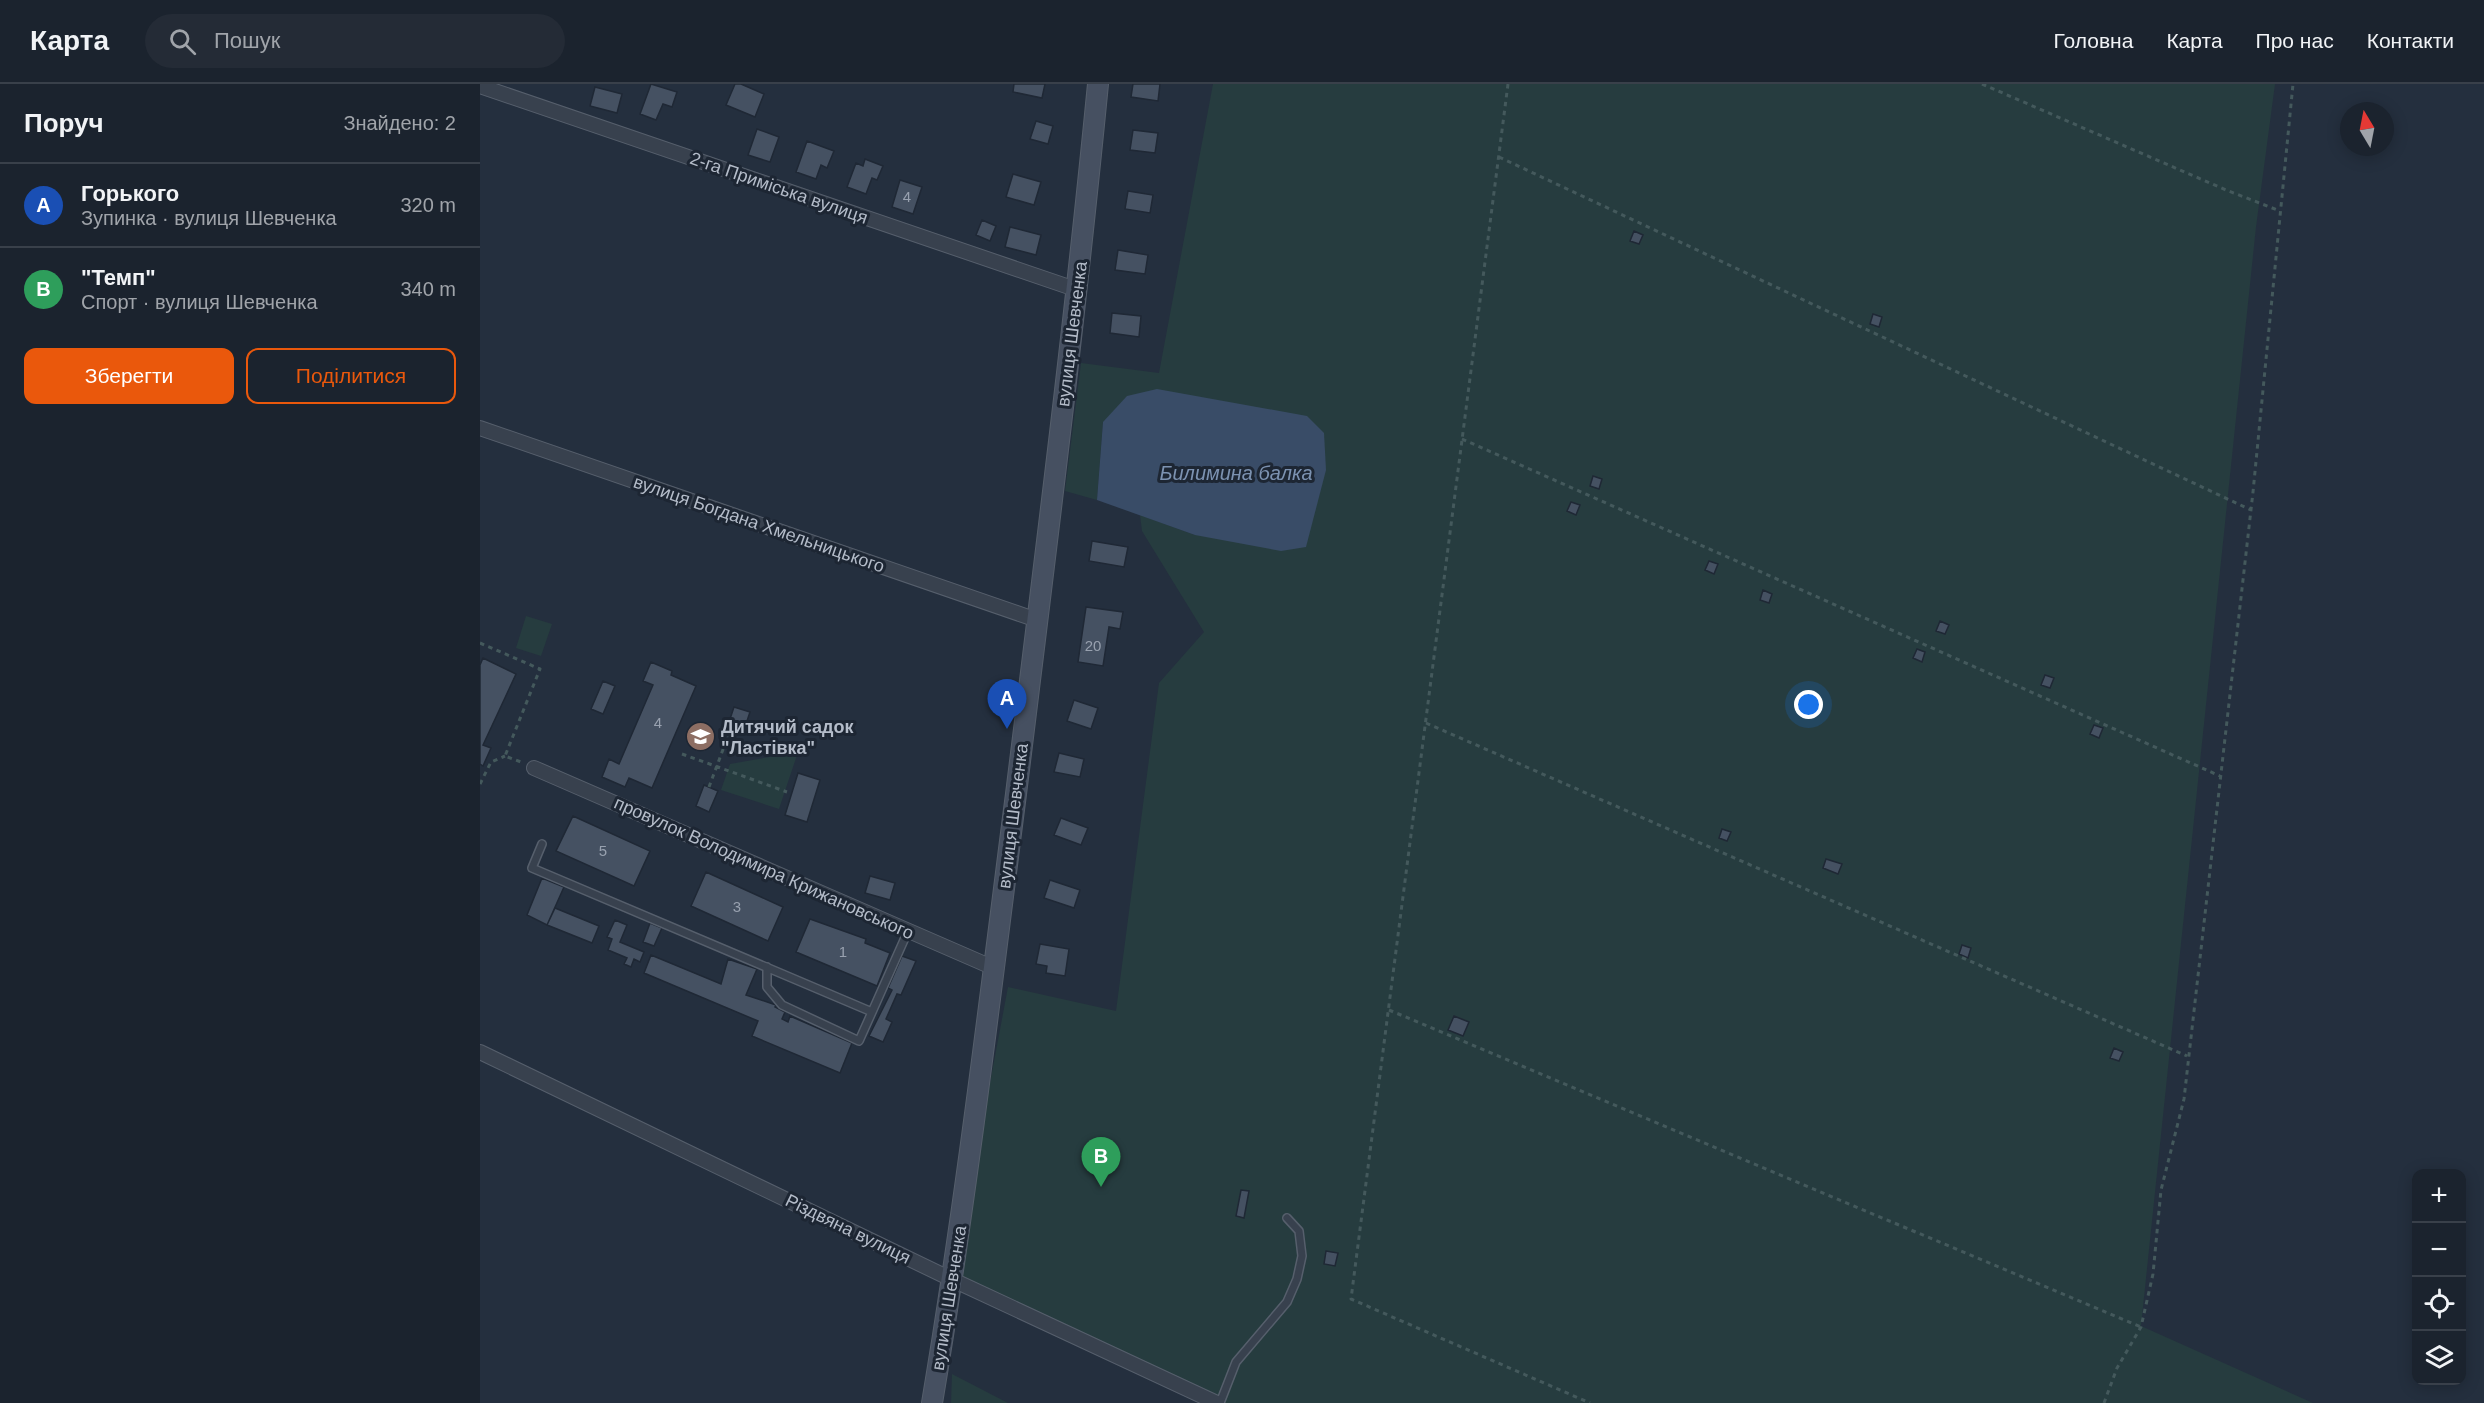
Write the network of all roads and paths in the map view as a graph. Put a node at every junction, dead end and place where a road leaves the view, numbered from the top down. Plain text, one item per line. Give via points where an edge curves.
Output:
1 (1098, 84) edge
2 (1508, 84) edge
3 (1982, 84) edge
4 (2293, 84) edge
5 (481, 86) edge
6 (1499, 157) junction
7 (2280, 211) junction
8 (1078, 290) junction
9 (480, 428) edge
10 (1462, 439) junction
11 (2251, 510) junction
12 (1037, 620) junction
13 (480, 643) edge
14 (734, 720) dead end
15 (1426, 723) junction
16 (682, 754) dead end
17 (505, 756) junction
18 (716, 766) junction
19 (534, 768) joint
20 (2220, 776) junction
21 (480, 784) edge
22 (709, 787) dead end
23 (786, 792) dead end
24 (542, 844) dead end
25 (908, 931) junction
26 (767, 967) junction
27 (994, 968) junction
28 (1389, 1010) junction
29 (872, 1012) junction
30 (480, 1052) edge
31 (2187, 1056) junction
32 (1287, 1218) dead end
33 (953, 1280) junction
34 (2141, 1327) junction
35 (932, 1403) edge
36 (1219, 1403) edge
37 (1590, 1403) edge
38 (2104, 1403) edge

1 - 8 street, вулиця Шевченка
2 - 6 path
3 - 7 path
4 - 7 path
5 - 8 street, 2-га Приміська вулиця
6 - 10 path
6 - 11 path
7 - 11 path
8 - 12 street, вулиця Шевченка
9 - 12 street, вулиця Богдана Хмельницького
10 - 15 path
10 - 20 path
11 - 20 path
12 - 27 street, вулиця Шевченка
13 - 17 path via 540,669
14 - 18 path
15 - 28 path
15 - 31 path
16 - 18 path
17 - 19 path
17 - 21 path via 491,762
18 - 22 path
18 - 23 path
19 - 25 street, провулок Володимира Крижановського
20 - 31 path
24 - 26 lane via 532,868
25 - 27 street, провулок Володимира Крижановського
25 - 29 lane
26 - 29 lane
26 - 29 lane via 767,987 782,1005 859,1041
27 - 33 street, вулиця Шевченка
28 - 34 path
28 - 37 path via 1351,1299
30 - 33 street, Різдвяна вулиця
31 - 34 path via 2184,1099 2161,1190 2153,1274
32 - 36 lane via 1299,1231 1302,1256 1297,1279 1287,1302 1236,1362
33 - 35 street, вулиця Шевченка
33 - 36 street, Різдвяна вулиця
34 - 38 path via 2117,1368

